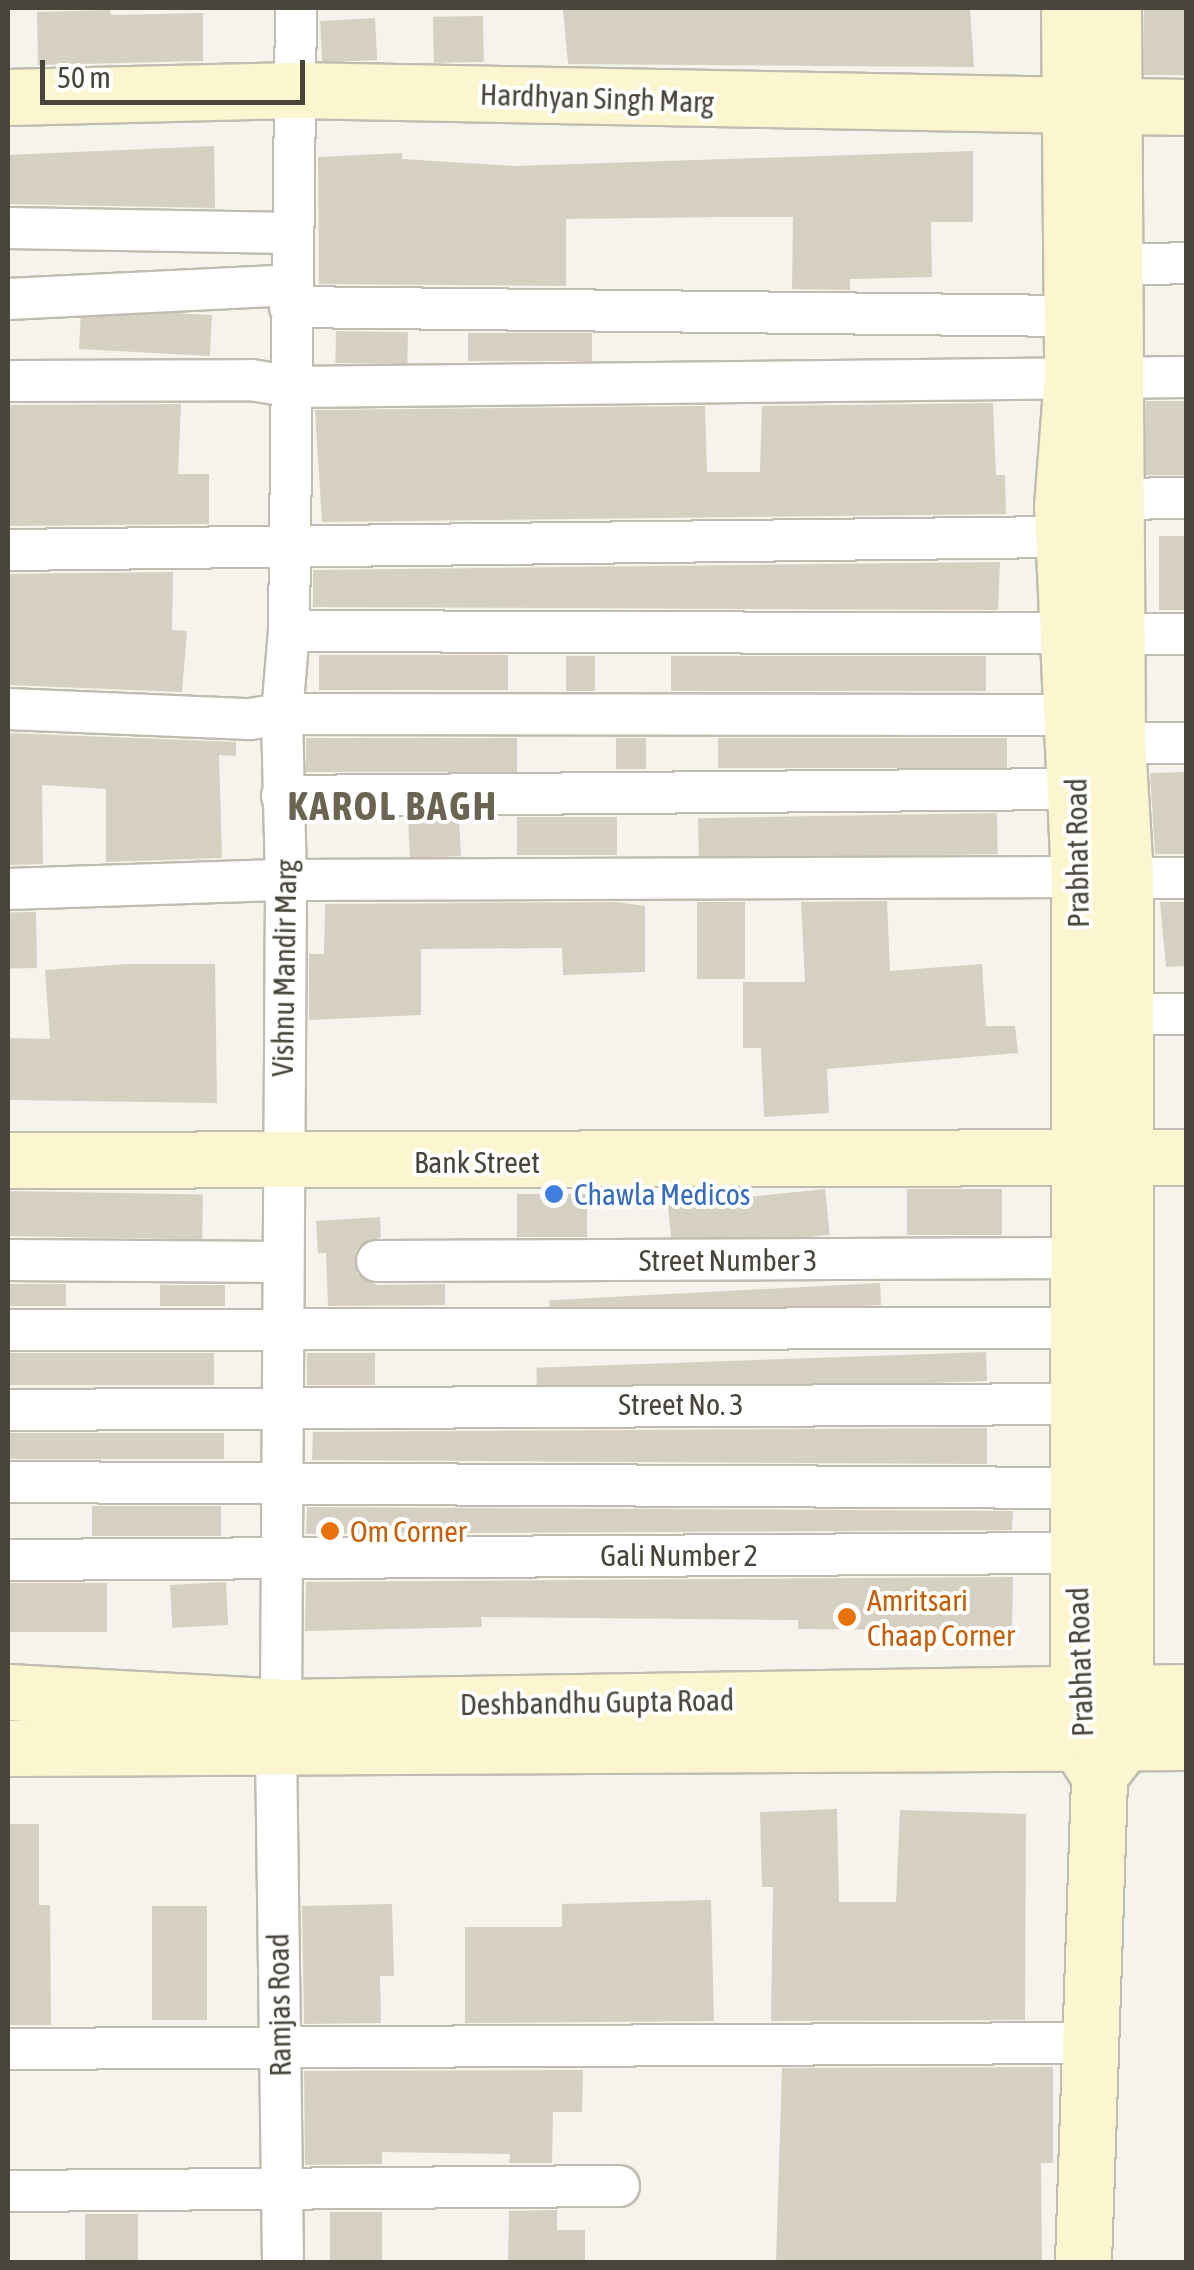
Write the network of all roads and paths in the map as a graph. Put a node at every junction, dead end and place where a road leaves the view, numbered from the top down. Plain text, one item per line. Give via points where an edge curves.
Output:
1 (296, 8) edge
2 (1068, 8) edge
3 (1113, 8) edge
4 (295, 90) junction
5 (8, 97) edge
6 (1186, 106) edge
7 (1094, 108) junction
8 (8, 228) edge
9 (291, 234) junction
10 (1186, 263) edge
11 (1087, 283) junction
12 (291, 296) junction
13 (8, 299) edge
14 (1186, 377) edge
15 (1093, 378) junction
16 (8, 381) edge
17 (293, 386) junction
18 (1186, 498) edge
19 (1119, 499) junction
20 (1063, 537) junction
21 (8, 550) edge
22 (290, 551) junction
23 (289, 631) junction
24 (1186, 634) edge
25 (1093, 635) junction
26 (8, 708) edge
27 (282, 714) junction
28 (1095, 729) junction
29 (1186, 743) edge
30 (1076, 789) junction
31 (282, 796) junction
32 (1102, 878) junction
33 (1186, 878) edge
34 (286, 880) junction
35 (8, 889) edge
36 (1123, 1014) junction
37 (1186, 1014) edge
38 (1101, 1157) junction
39 (1186, 1157) edge
40 (8, 1160) edge
41 (281, 1164) junction
42 (1079, 1258) junction
43 (8, 1260) edge
44 (377, 1261) dead end
45 (280, 1262) junction
46 (1082, 1328) junction
47 (8, 1330) edge
48 (282, 1334) junction
49 (281, 1404) junction
50 (1081, 1404) junction
51 (8, 1410) edge
52 (8, 1482) edge
53 (281, 1482) junction
54 (1076, 1488) junction
55 (1077, 1553) junction
56 (281, 1557) junction
57 (8, 1560) edge
58 (8, 1692) edge
59 (1186, 1692) edge
60 (278, 1727) junction
61 (1101, 1730) junction
62 (1186, 1742) edge
63 (8, 1748) edge
64 (1092, 2043) junction
65 (8, 2049) edge
66 (280, 2051) junction
67 (620, 2186) dead end
68 (8, 2192) edge
69 (282, 2193) junction
70 (282, 2262) edge
71 (1083, 2262) edge

1 - 4 street, Vishnu Mandir Marg
2 - 7 street
3 - 7 street
4 - 5 street, Hardhyan Singh Marg
4 - 7 street, Hardhyan Singh Marg
4 - 9 street, Vishnu Mandir Marg
6 - 7 street, Hardhyan Singh Marg
7 - 11 street, Prabhat Road
8 - 9 street
9 - 12 street, Vishnu Mandir Marg
10 - 11 street
11 - 12 street
11 - 15 street, Prabhat Road
12 - 13 street
12 - 17 street, Vishnu Mandir Marg
14 - 15 street
15 - 17 street
15 - 19 street, Prabhat Road
15 - 20 street, Prabhat Road
16 - 17 street via 251,380
17 - 22 street, Vishnu Mandir Marg
18 - 19 street
19 - 25 street, Prabhat Road
20 - 22 street
20 - 25 street, Prabhat Road
21 - 22 street
22 - 23 street, Vishnu Mandir Marg
23 - 25 street
23 - 27 street, Vishnu Mandir Marg
24 - 25 street
25 - 28 street, Prabhat Road
26 - 27 street via 250,719
27 - 28 street
27 - 31 street, Vishnu Mandir Marg
28 - 29 street
28 - 30 street, Prabhat Road
28 - 32 street, Prabhat Road
30 - 31 street
30 - 32 street, Prabhat Road
31 - 34 street, Vishnu Mandir Marg
32 - 33 street
32 - 34 street
32 - 36 street, Prabhat Road
32 - 38 street, Prabhat Road
34 - 35 street
34 - 41 street, Vishnu Mandir Marg
36 - 37 street
36 - 38 street, Prabhat Road
38 - 39 street, Bank Street
38 - 41 street, Bank Street
38 - 42 street, Prabhat Road
38 - 61 street, Prabhat Road
40 - 41 street, Bank Street
41 - 45 street, Vishnu Mandir Marg
42 - 44 street, Street Number 3
42 - 46 street, Prabhat Road
43 - 45 street
45 - 48 street, Vishnu Mandir Marg
46 - 48 street
46 - 50 street, Prabhat Road
47 - 48 street
48 - 49 street, Vishnu Mandir Marg
49 - 50 street, Street No. 3
49 - 51 street, Street No. 3
49 - 53 street, Vishnu Mandir Marg
50 - 54 street, Prabhat Road
52 - 53 street
53 - 54 street
53 - 56 street, Vishnu Mandir Marg
54 - 55 street, Prabhat Road
55 - 56 street, Gali Number 2
55 - 61 street, Prabhat Road
56 - 57 street, Gali Number 2
56 - 60 street, Vishnu Mandir Marg
58 - 60 street, Deshbandhu Gupta Road
59 - 61 street, Deshbandhu Gupta Road
60 - 61 street, Deshbandhu Gupta Road
60 - 63 street, Deshbandhu Gupta Road
60 - 66 street, Ramjas Road
61 - 62 street, Deshbandhu Gupta Road
61 - 64 street
64 - 66 street
64 - 71 street
65 - 66 street
66 - 69 street, Ramjas Road
67 - 69 street
68 - 69 street
69 - 70 street, Ramjas Road

